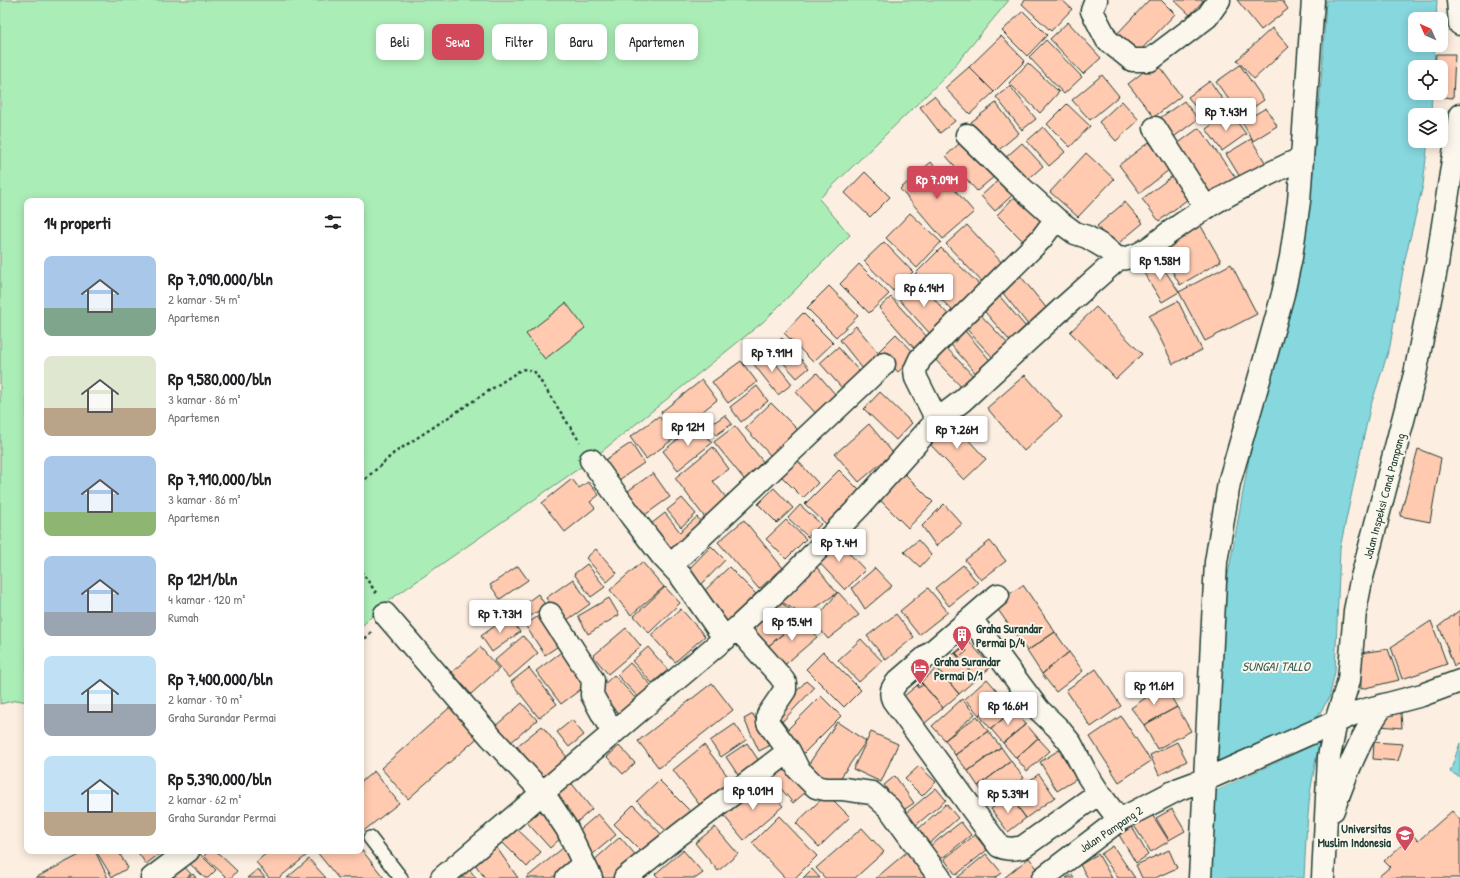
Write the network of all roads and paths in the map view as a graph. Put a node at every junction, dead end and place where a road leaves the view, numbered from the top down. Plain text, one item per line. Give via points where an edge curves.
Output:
1 (1096, 0) edge
2 (1219, 0) edge
3 (1313, 0) edge
4 (1458, 0) edge
5 (1460, 24) edge
6 (1460, 115) edge
7 (1155, 128) dead end
8 (967, 135) dead end
9 (1302, 158) junction
10 (1206, 208) junction
11 (1056, 219) junction
12 (1118, 259) junction
13 (884, 364) dead end
14 (937, 420) junction
15 (591, 460) joint
16 (364, 480) edge
17 (671, 565) junction
18 (364, 576) edge
19 (998, 595) dead end
20 (382, 606) joint
21 (550, 614) dead end
22 (971, 619) junction
23 (731, 634) junction
24 (1460, 681) edge
25 (1383, 705) junction
26 (1336, 721) junction
27 (613, 733) junction
28 (788, 751) junction
29 (1210, 777) junction
30 (543, 793) junction
31 (1099, 793) junction
32 (1119, 820) junction
33 (1326, 828) junction
34 (370, 838) dead end
35 (184, 854) edge
36 (587, 871) edge
37 (152, 878) edge
38 (401, 878) edge
39 (442, 878) edge
40 (567, 878) edge
41 (625, 878) edge
42 (940, 878) edge
43 (1043, 878) edge
44 (1200, 878) edge
45 (1323, 878) edge

1 - 2 street via 1092,10 1107,40 1132,60 1150,60 1207,18
3 - 9 street
4 - 5 street
6 - 26 street, Jalan Inspeksi Canal Pampang via 1437,264 1417,366 1361,581 1355,611 1348,680
7 - 10 street
8 - 11 street
9 - 10 street
9 - 29 street via 1298,208 1285,287 1229,482 1220,531 1215,568
10 - 12 street via 1137,256
11 - 12 street via 1075,233 1104,247
11 - 14 street via 1041,239 920,359 915,370 916,378
12 - 14 street via 962,401
13 - 17 street
14 - 23 street via 861,505
15 - 16 path via 534,371 522,369 394,453
15 - 17 street via 632,518
17 - 23 street
18 - 20 path
19 - 22 street
20 - 30 street via 491,736
21 - 27 street via 593,680 592,695
22 - 31 street via 1040,710 1071,744
22 - 31 street via 898,681 892,689 891,696 999,846 1012,850 1023,847
23 - 27 street
23 - 28 street via 785,683 785,690 768,715 768,723
24 - 25 street, Jalan Pampang 2 via 1422,695
25 - 26 street, Jalan Pampang 2
25 - 33 street via 1362,738
26 - 29 street, Jalan Pampang 2
26 - 33 street, Jalan Inspeksi Canal Pampang via 1330,757
27 - 30 street
28 - 41 street
28 - 42 street via 798,770 816,787 872,793 881,800
29 - 32 street, Jalan Pampang 2 via 1179,789
29 - 44 street
30 - 36 street via 567,829
30 - 39 street
31 - 32 street
32 - 43 street, Jalan Pampang 2
33 - 45 street, Jalan Inspeksi Canal Pampang
34 - 38 lane
35 - 37 street
36 - 40 street

